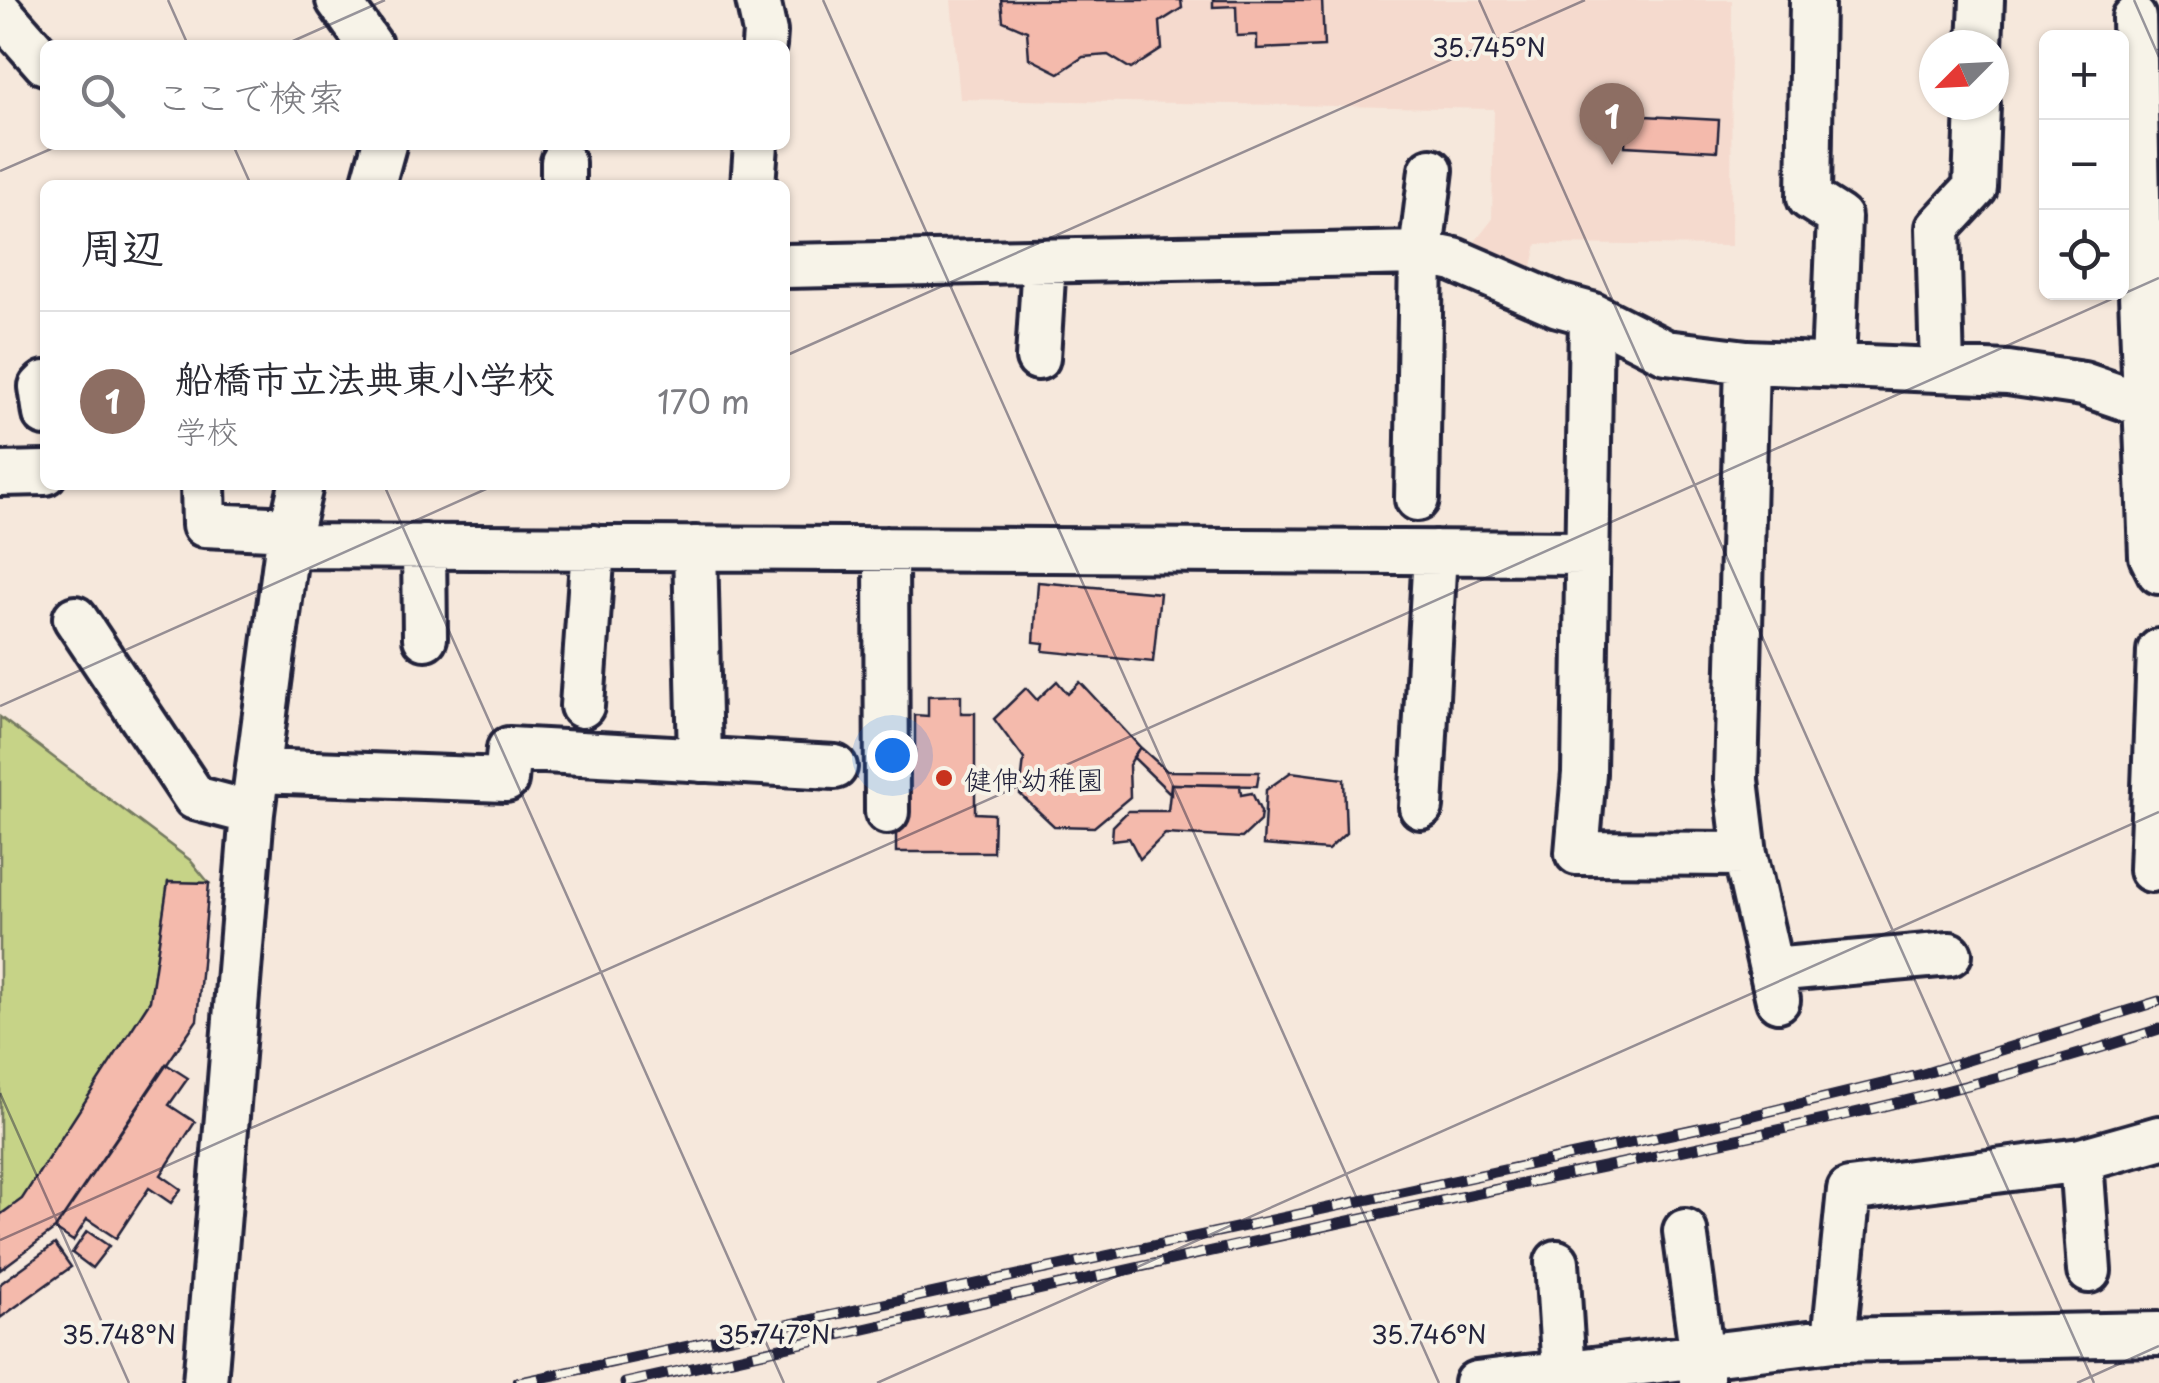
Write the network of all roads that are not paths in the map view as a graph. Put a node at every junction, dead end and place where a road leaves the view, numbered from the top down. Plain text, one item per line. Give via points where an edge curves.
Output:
1 (338, 0) edge
2 (758, 0) edge
3 (1812, 0) edge
4 (1982, 0) edge
5 (0, 12) edge
6 (2134, 18) dead end
7 (1981, 30) edge
8 (366, 40) edge
9 (764, 40) edge
10 (40, 57) edge
11 (1977, 120) edge
12 (383, 150) edge
13 (756, 150) edge
14 (1431, 170) dead end
15 (374, 180) edge
16 (753, 180) edge
17 (2149, 242) edge
18 (1421, 254) junction
19 (1044, 261) junction
20 (790, 266) edge
21 (1590, 314) junction
22 (1038, 358) dead end
23 (1747, 362) junction
24 (1833, 364) junction
25 (1942, 369) junction
26 (2151, 407) edge
27 (40, 473) edge
28 (0, 474) edge
29 (203, 490) edge
30 (300, 490) edge
31 (1417, 499) dead end
32 (289, 537) junction
33 (424, 546) junction
34 (593, 547) junction
35 (695, 548) junction
36 (886, 549) junction
37 (1435, 552) junction
38 (1586, 553) junction
39 (2159, 572) edge
40 (75, 618) dead end
41 (426, 638) dead end
42 (2159, 651) edge
43 (582, 706) dead end
44 (700, 760) junction
45 (836, 767) dead end
46 (255, 792) junction
47 (1421, 807) dead end
48 (887, 812) dead end
49 (1745, 854) junction
50 (2152, 870) dead end
51 (1950, 954) dead end
52 (2159, 1138) edge
53 (2081, 1160) junction
54 (1685, 1231) dead end
55 (1557, 1262) dead end
56 (2089, 1271) dead end
57 (2159, 1334) edge
58 (1834, 1340) junction
59 (1702, 1370) edge
60 (1564, 1373) junction
61 (1607, 1376) edge
62 (1520, 1380) edge
63 (205, 1383) edge
64 (1476, 1383) edge

1 - 8 street
2 - 9 street
3 - 24 street via 1809,198 1839,217
4 - 7 street
5 - 10 street
6 - 17 street
11 - 25 street via 1975,188 1938,228
12 - 15 street
13 - 16 street
14 - 18 street
17 - 26 street
18 - 19 street
18 - 21 street via 1454,260
18 - 31 street
19 - 20 street
19 - 22 street
21 - 23 street via 1666,352
21 - 38 street
23 - 24 street
23 - 49 street via 1736,780
24 - 25 street
25 - 26 street via 2083,384
26 - 39 street via 2151,556
27 - 28 street
29 - 32 street via 204,525
30 - 32 street
32 - 33 street
32 - 46 street
33 - 34 street
33 - 41 street
34 - 35 street
34 - 43 street
35 - 36 street
35 - 44 street
36 - 37 street
36 - 48 street
37 - 38 street
37 - 47 street
38 - 49 street via 1584,772 1576,853
40 - 46 street via 195,798
42 - 50 street
44 - 45 street
44 - 46 street via 508,750 506,780
46 - 63 street
49 - 51 street via 1775,985
52 - 53 street
53 - 56 street
53 - 58 street via 1849,1190
54 - 59 street
55 - 60 street
57 - 58 street
58 - 59 street
59 - 61 street
60 - 61 street
60 - 62 street
62 - 64 street

